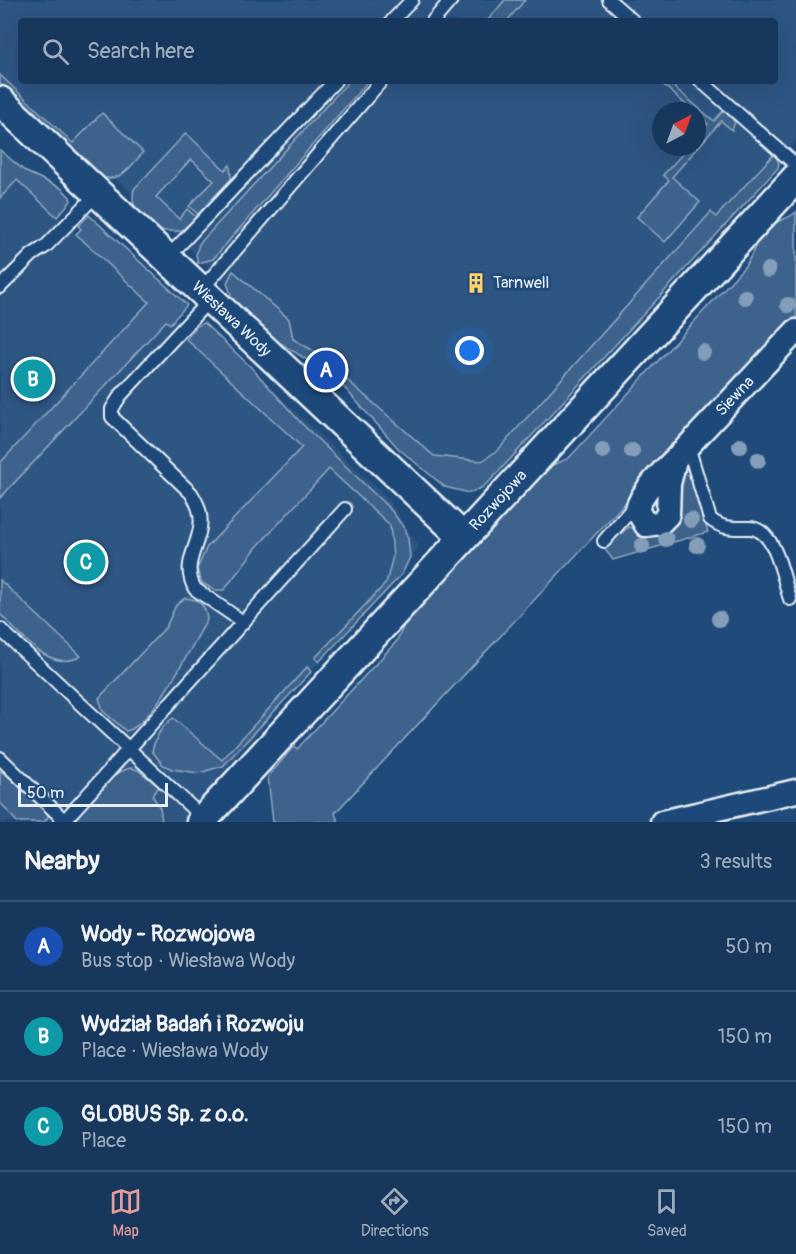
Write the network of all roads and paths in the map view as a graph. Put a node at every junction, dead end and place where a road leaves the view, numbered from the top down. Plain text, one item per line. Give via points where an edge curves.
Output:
1 (412, 0) edge
2 (451, 0) edge
3 (609, 0) edge
4 (395, 18) edge
5 (436, 18) edge
6 (630, 18) edge
7 (332, 84) edge
8 (379, 84) edge
9 (704, 84) edge
10 (0, 101) edge
11 (796, 165) edge
12 (796, 178) edge
13 (98, 192) junction
14 (167, 258) junction
15 (0, 287) edge
16 (201, 300) junction
17 (796, 331) edge
18 (682, 453) junction
19 (638, 502) junction
20 (345, 509) dead end
21 (463, 537) junction
22 (604, 542) dead end
23 (790, 599) dead end
24 (243, 622) junction
25 (0, 629) edge
26 (128, 748) junction
27 (0, 758) edge
28 (796, 791) edge
29 (65, 821) edge
30 (204, 821) edge
31 (662, 822) edge

1 - 4 lane
2 - 5 lane
3 - 6 lane
7 - 14 lane
8 - 16 lane
9 - 11 lane
10 - 13 street, Wiesława Wody
12 - 21 street, Rozwojowa
13 - 14 street, Wiesława Wody
13 - 15 lane
14 - 16 street, Wiesława Wody
16 - 21 street, Wiesława Wody
16 - 24 lane via 120,396 112,417 191,493 202,523 188,569 190,581 195,589
17 - 18 street, Siewna
18 - 19 street, Siewna
18 - 19 street via 669,484 666,518 653,526 646,525 637,510
18 - 23 lane via 710,519 725,529 756,529 769,537
19 - 22 lane
20 - 24 lane
21 - 30 street, Rozwojowa
24 - 26 lane
25 - 26 lane
26 - 29 lane
26 - 30 lane
27 - 29 lane
28 - 31 street

